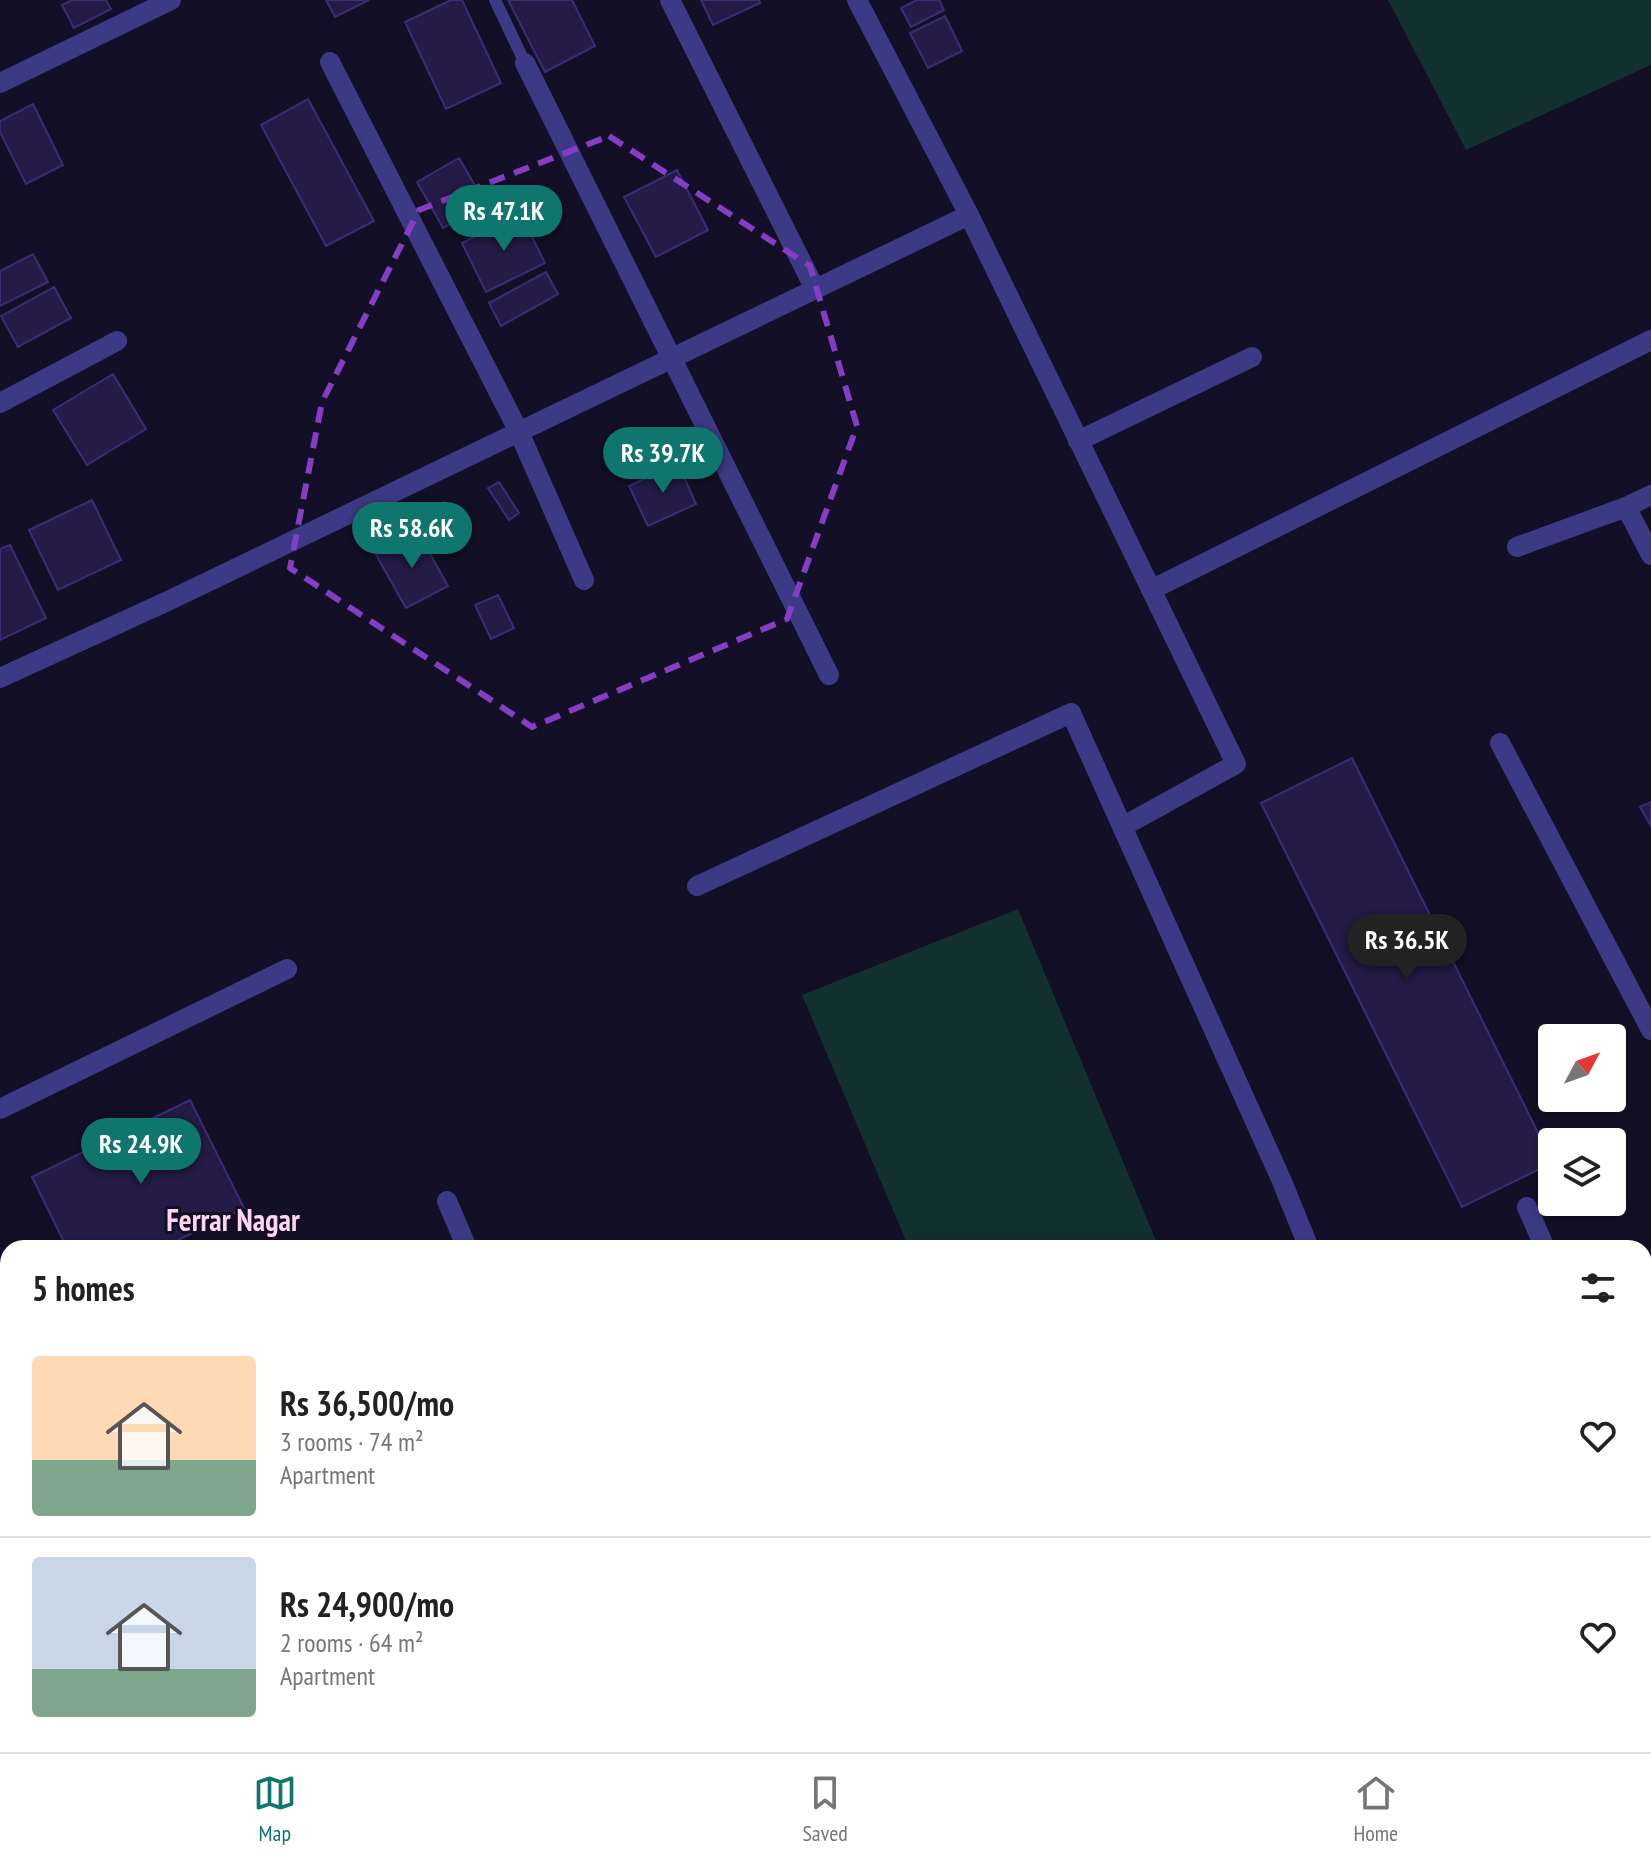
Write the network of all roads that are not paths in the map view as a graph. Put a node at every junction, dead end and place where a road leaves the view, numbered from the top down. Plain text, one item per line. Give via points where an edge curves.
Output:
1 (171, 0) edge
2 (495, 0) edge
3 (670, 0) edge
4 (857, 0) edge
5 (330, 62) dead end
6 (525, 63) joint
7 (0, 83) edge
8 (969, 215) junction
9 (815, 289) junction
10 (1651, 340) edge
11 (117, 341) dead end
12 (1252, 357) dead end
13 (671, 358) junction
14 (0, 403) edge
15 (519, 432) junction
16 (1078, 441) junction
17 (1651, 495) edge
18 (1626, 507) junction
19 (1517, 547) dead end
20 (1651, 555) edge
21 (584, 580) dead end
22 (1151, 590) junction
23 (829, 675) dead end
24 (0, 678) edge
25 (1500, 743) dead end
26 (1122, 827) junction
27 (697, 886) dead end
28 (287, 969) dead end
29 (1651, 1030) edge
30 (0, 1109) edge
31 (447, 1201) dead end
32 (1527, 1207) dead end
33 (464, 1240) edge
34 (1306, 1240) edge
35 (1541, 1240) edge

1 - 7 street
2 - 6 lane
3 - 9 street
4 - 8 street
5 - 15 street
6 - 13 street
8 - 9 street
8 - 16 street
9 - 13 street
10 - 22 street
11 - 14 street
12 - 16 street
13 - 15 street
13 - 23 street
15 - 21 street
15 - 24 street
16 - 22 street
17 - 18 street
18 - 19 street
18 - 20 street
22 - 26 street via 1236,764
25 - 29 street
26 - 27 street via 1071,713
26 - 34 street
28 - 30 street
31 - 33 street
32 - 35 street

